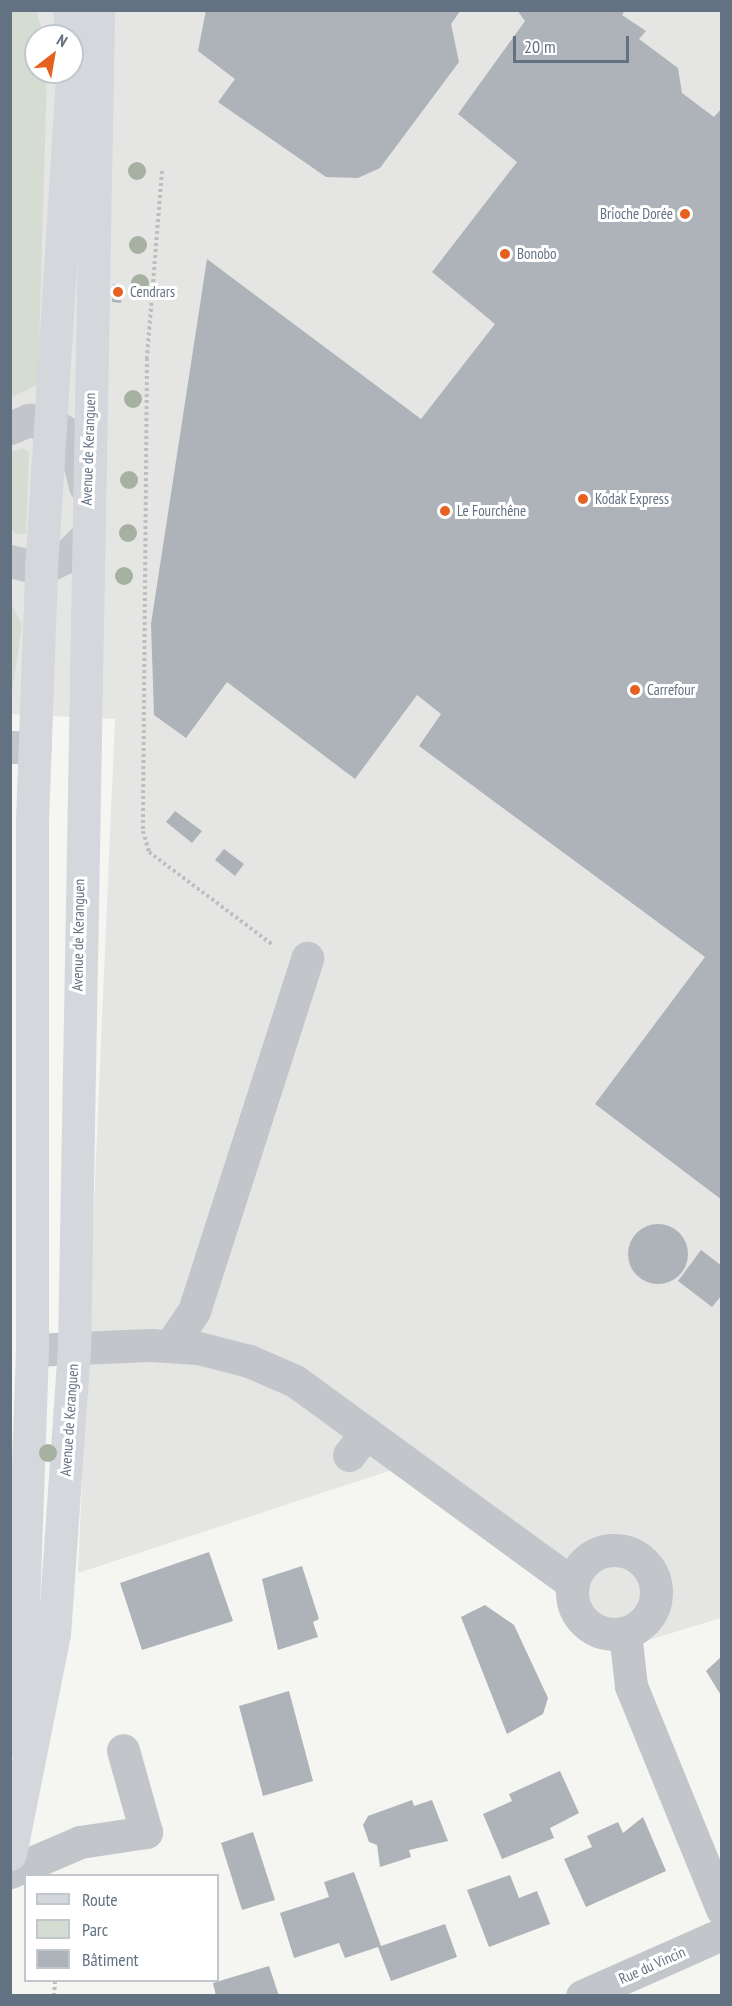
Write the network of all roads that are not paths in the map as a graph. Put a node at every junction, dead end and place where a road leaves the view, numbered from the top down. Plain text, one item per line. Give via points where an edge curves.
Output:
1 (69, 10) edge
2 (98, 10) edge
3 (51, 424) junction
4 (10, 428) edge
5 (86, 488) junction
6 (85, 538) junction
7 (26, 565) edge
8 (23, 747) edge
9 (305, 963) road end
10 (170, 1346) junction
11 (32, 1350) junction
12 (74, 1350) junction
13 (573, 1584) junction
14 (625, 1633) junction
15 (10, 1741) edge
16 (123, 1750) dead end
17 (10, 1854) edge
18 (10, 1872) edge
19 (722, 1910) edge
20 (722, 1934) edge
21 (582, 1995) edge

1 - 3 main road via 74,46
2 - 5 main road, Avenue de Keranguen
3 - 4 street via 29,420
3 - 5 street via 73,439
3 - 7 main road
5 - 6 main road, Avenue de Keranguen
6 - 7 street via 66,557
6 - 12 main road, Avenue de Keranguen
7 - 8 main road
8 - 11 main road
9 - 10 street via 194,1311
10 - 12 street
10 - 13 street via 258,1365 295,1381 358,1444
11 - 12 street
11 - 15 main road via 22,1637
12 - 17 main road, Avenue de Keranguen via 54,1634
13 - 14 street via 572,1598 585,1623 610,1634
13 - 14 street via 586,1560 611,1550 625,1551 647,1566 656,1592 654,1606 648,1618
14 - 19 street via 631,1686
16 - 18 street via 146,1832 81,1842
20 - 21 street, Rue du Vincin

